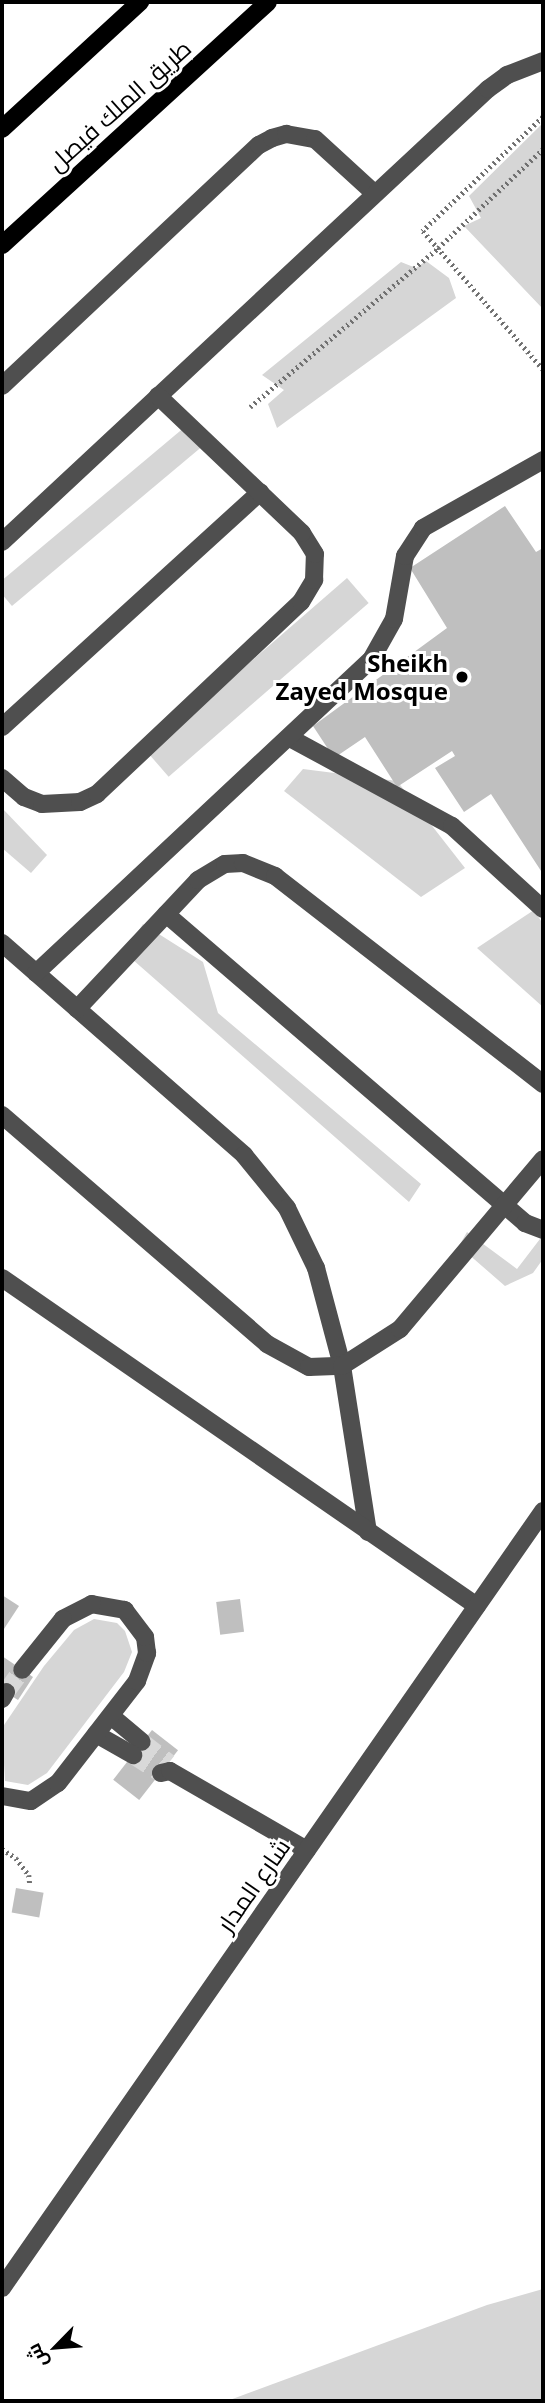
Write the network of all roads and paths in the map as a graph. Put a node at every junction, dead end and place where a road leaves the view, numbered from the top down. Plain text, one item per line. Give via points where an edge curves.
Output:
1 (141, 2) edge
2 (268, 2) edge
3 (543, 61) edge
4 (543, 117) edge
5 (2, 129) edge
6 (543, 149) edge
7 (375, 194) junction
8 (2, 245) edge
9 (438, 248) junction
10 (543, 369) edge
11 (2, 386) edge
12 (158, 396) junction
13 (250, 407) dead end
14 (543, 460) edge
15 (260, 492) junction
16 (2, 542) edge
17 (2, 727) edge
18 (290, 738) junction
19 (2, 778) edge
20 (543, 909) edge
21 (166, 914) junction
22 (2, 943) edge
23 (36, 973) junction
24 (77, 1009) junction
25 (543, 1084) edge
26 (2, 1115) edge
27 (543, 1159) edge
28 (504, 1205) junction
29 (543, 1230) edge
30 (2, 1278) edge
31 (342, 1366) junction
32 (543, 1511) edge
33 (368, 1532) junction
34 (477, 1606) junction
35 (22, 1670) tunnel mouth
36 (111, 1716) junction
37 (96, 1734) junction
38 (167, 1769) tunnel mouth
39 (2, 1796) edge
40 (2, 1849) edge
41 (307, 1850) junction
42 (30, 1884) dead end
43 (2, 2288) edge

1 - 5 main road
2 - 8 main road, طريق الملك فيصل
3 - 7 street via 507,75 488,89
4 - 9 path via 423,231
6 - 9 path
7 - 11 street via 316,139 286,135 265,141
7 - 12 street
9 - 10 path
9 - 13 path
12 - 15 street
12 - 16 street
14 - 18 street via 423,528 405,556 394,619 371,660
15 - 17 street
15 - 19 street via 302,533 314,554 314,580 302,602 97,794 80,802 42,804 24,797
18 - 20 street via 452,826
18 - 23 street
21 - 24 street
21 - 25 street via 210,870 225,864 260,867
21 - 28 street
22 - 23 street
23 - 24 street
24 - 31 street via 267,1180 303,1237 316,1268
26 - 31 street via 280,1354 309,1367
27 - 28 street
28 - 29 street via 525,1223
28 - 31 street via 400,1329
30 - 33 street
31 - 33 street
32 - 34 street, شارع المدار
33 - 34 street
34 - 41 street, شارع المدار
35 - 36 street via 76,1609 108,1604 125,1610 137,1622 148,1653 137,1681
36 - 37 street
36 - 37 street via 137,1749
37 - 39 street via 46,1794 31,1801
38 - 41 street
40 - 42 path via 16,1858
41 - 43 street, شارع المدار

